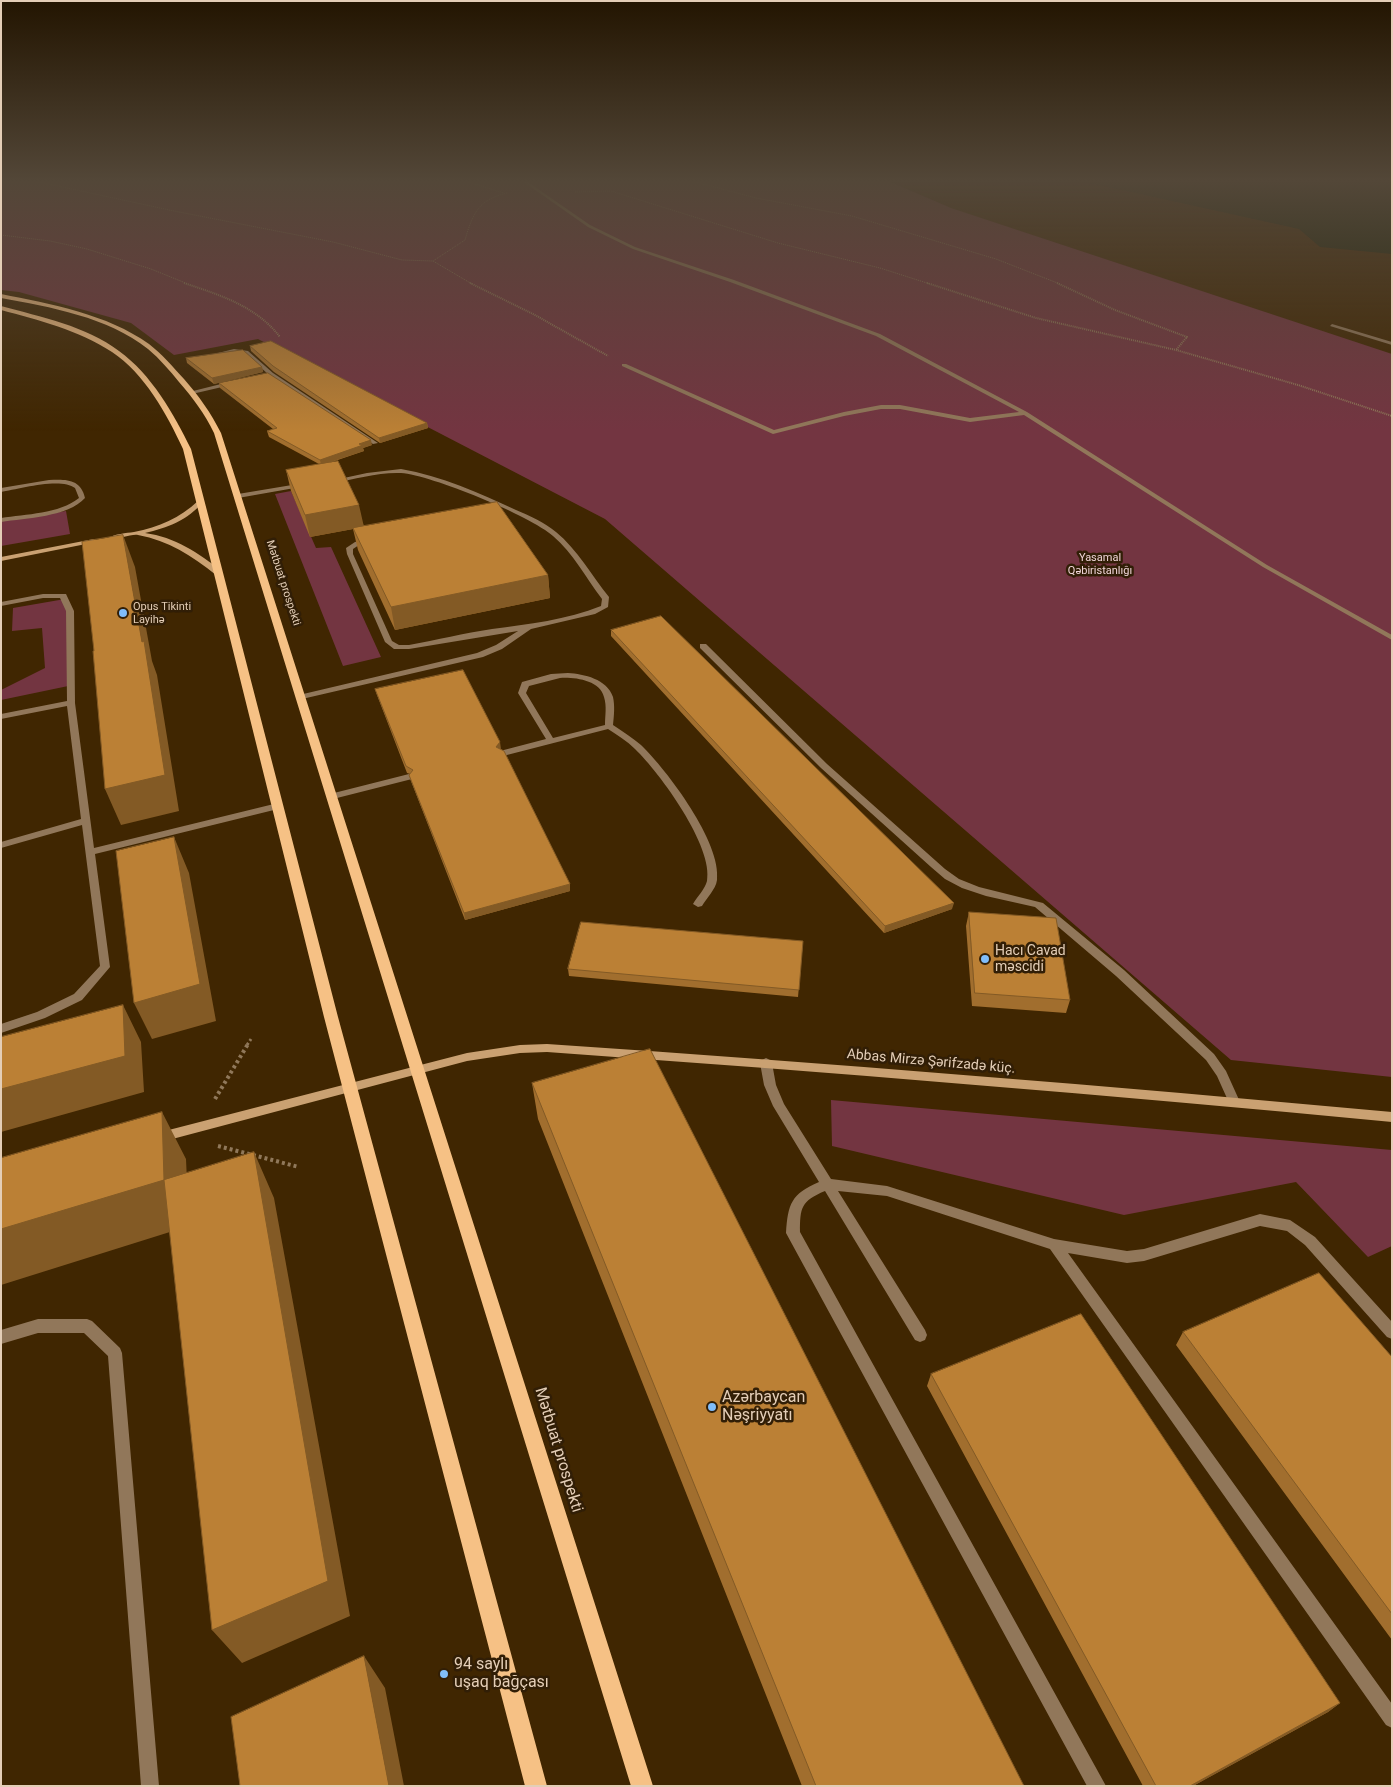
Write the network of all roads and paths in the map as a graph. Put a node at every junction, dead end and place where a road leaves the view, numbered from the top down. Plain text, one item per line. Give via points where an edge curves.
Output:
1 (133, 263) edge
2 (439, 263) edge
3 (678, 263) edge
4 (861, 263) edge
5 (1008, 263) edge
6 (1, 296) edge
7 (1, 308) edge
8 (1332, 325) dead end
9 (280, 337) dead end
10 (1392, 344) edge
11 (1176, 350) junction
12 (205, 357) edge
13 (624, 365) joint
14 (271, 374) junction
15 (262, 376) edge
16 (236, 382) edge
17 (192, 392) junction
18 (1025, 413) junction
19 (1392, 416) edge
20 (375, 443) edge
21 (321, 482) edge
22 (312, 484) edge
23 (1, 490) edge
24 (238, 496) junction
25 (200, 502) junction
26 (504, 506) junction
27 (486, 510) edge
28 (1, 520) edge
29 (125, 536) junction
30 (376, 538) edge
31 (1, 558) edge
32 (219, 573) junction
33 (1, 604) edge
34 (528, 627) junction
35 (1392, 638) edge
36 (703, 646) dead end
37 (302, 697) junction
38 (71, 703) junction
39 (1, 717) edge
40 (609, 726) junction
41 (551, 741) junction
42 (503, 753) edge
43 (409, 777) edge
44 (333, 796) junction
45 (278, 806) junction
46 (85, 821) junction
47 (1, 845) edge
48 (90, 852) junction
49 (698, 904) dead end
50 (1, 1029) edge
51 (250, 1039) dead end
52 (766, 1063) junction
53 (418, 1070) junction
54 (350, 1087) junction
55 (215, 1099) dead end
56 (1234, 1102) junction
57 (1392, 1117) edge
58 (151, 1139) edge
59 (218, 1146) dead end
60 (299, 1167) dead end
61 (828, 1184) junction
62 (1054, 1245) junction
63 (1392, 1332) edge
64 (920, 1335) dead end
65 (1, 1337) edge
66 (1392, 1719) edge
67 (150, 1786) edge
68 (536, 1786) edge
69 (642, 1786) edge
70 (1097, 1786) edge

1 - 9 path via 225,296 268,322
2 - 13 path
3 - 18 lane via 878,336
4 - 11 path via 1036,318
5 - 11 path via 1187,337
6 - 17 main road, Mətbuat prospekti via 93,320 128,334 164,360
7 - 25 main road via 86,336 117,352 132,366 178,427
8 - 10 lane
11 - 19 path
12 - 14 lane via 246,352
13 - 18 lane via 773,432 881,407 900,407 970,420
14 - 15 lane
14 - 20 lane
16 - 17 lane
17 - 24 main road, Mətbuat prospekti via 212,420
18 - 35 lane via 1265,566
21 - 26 lane via 402,471
22 - 24 lane
23 - 28 lane via 73,483 82,498 68,507
24 - 37 main road, Mətbuat prospekti
25 - 29 main road via 188,516 178,521
25 - 32 main road
26 - 27 lane
26 - 34 lane via 553,532 606,600 604,607 592,612
29 - 31 main road
29 - 32 main road via 151,536 171,542
30 - 34 lane via 357,542 349,548 350,554 389,642 397,647
32 - 45 main road
33 - 38 lane via 43,596 63,596 70,611
34 - 37 lane via 499,647 480,655
36 - 56 lane via 872,811 956,882 1039,905 1120,973 1210,1057 1222,1074
37 - 44 main road, Mətbuat prospekti
38 - 39 lane
38 - 46 lane
40 - 41 lane
40 - 41 lane via 608,696 602,686 582,675 562,675 525,684 522,692 525,700
40 - 49 lane via 639,748 658,769 695,822 712,863 712,881
41 - 42 lane
43 - 44 lane
44 - 53 main road, Mətbuat prospekti
45 - 48 lane
45 - 54 main road
46 - 47 lane
46 - 48 lane
48 - 50 lane via 105,966 78,998
51 - 55 path
52 - 53 main road, Abbas Mirzə Şərifzadə küç. via 547,1048 467,1057
52 - 56 main road, Abbas Mirzə Şərifzadə küç.
52 - 61 lane via 770,1086 780,1106
53 - 54 main road, Abbas Mirzə Şərifzadə küç.
53 - 69 main road, Mətbuat prospekti
54 - 58 main road, Abbas Mirzə Şərifzadə küç.
54 - 68 main road
56 - 57 main road, Abbas Mirzə Şərifzadə küç.
59 - 60 path
61 - 62 lane via 887,1190
61 - 64 lane
61 - 70 lane via 806,1193 794,1210 793,1233
62 - 63 lane via 1127,1257 1144,1255 1260,1220 1290,1226 1310,1241
62 - 66 lane
65 - 67 lane via 38,1326 88,1326 115,1353

